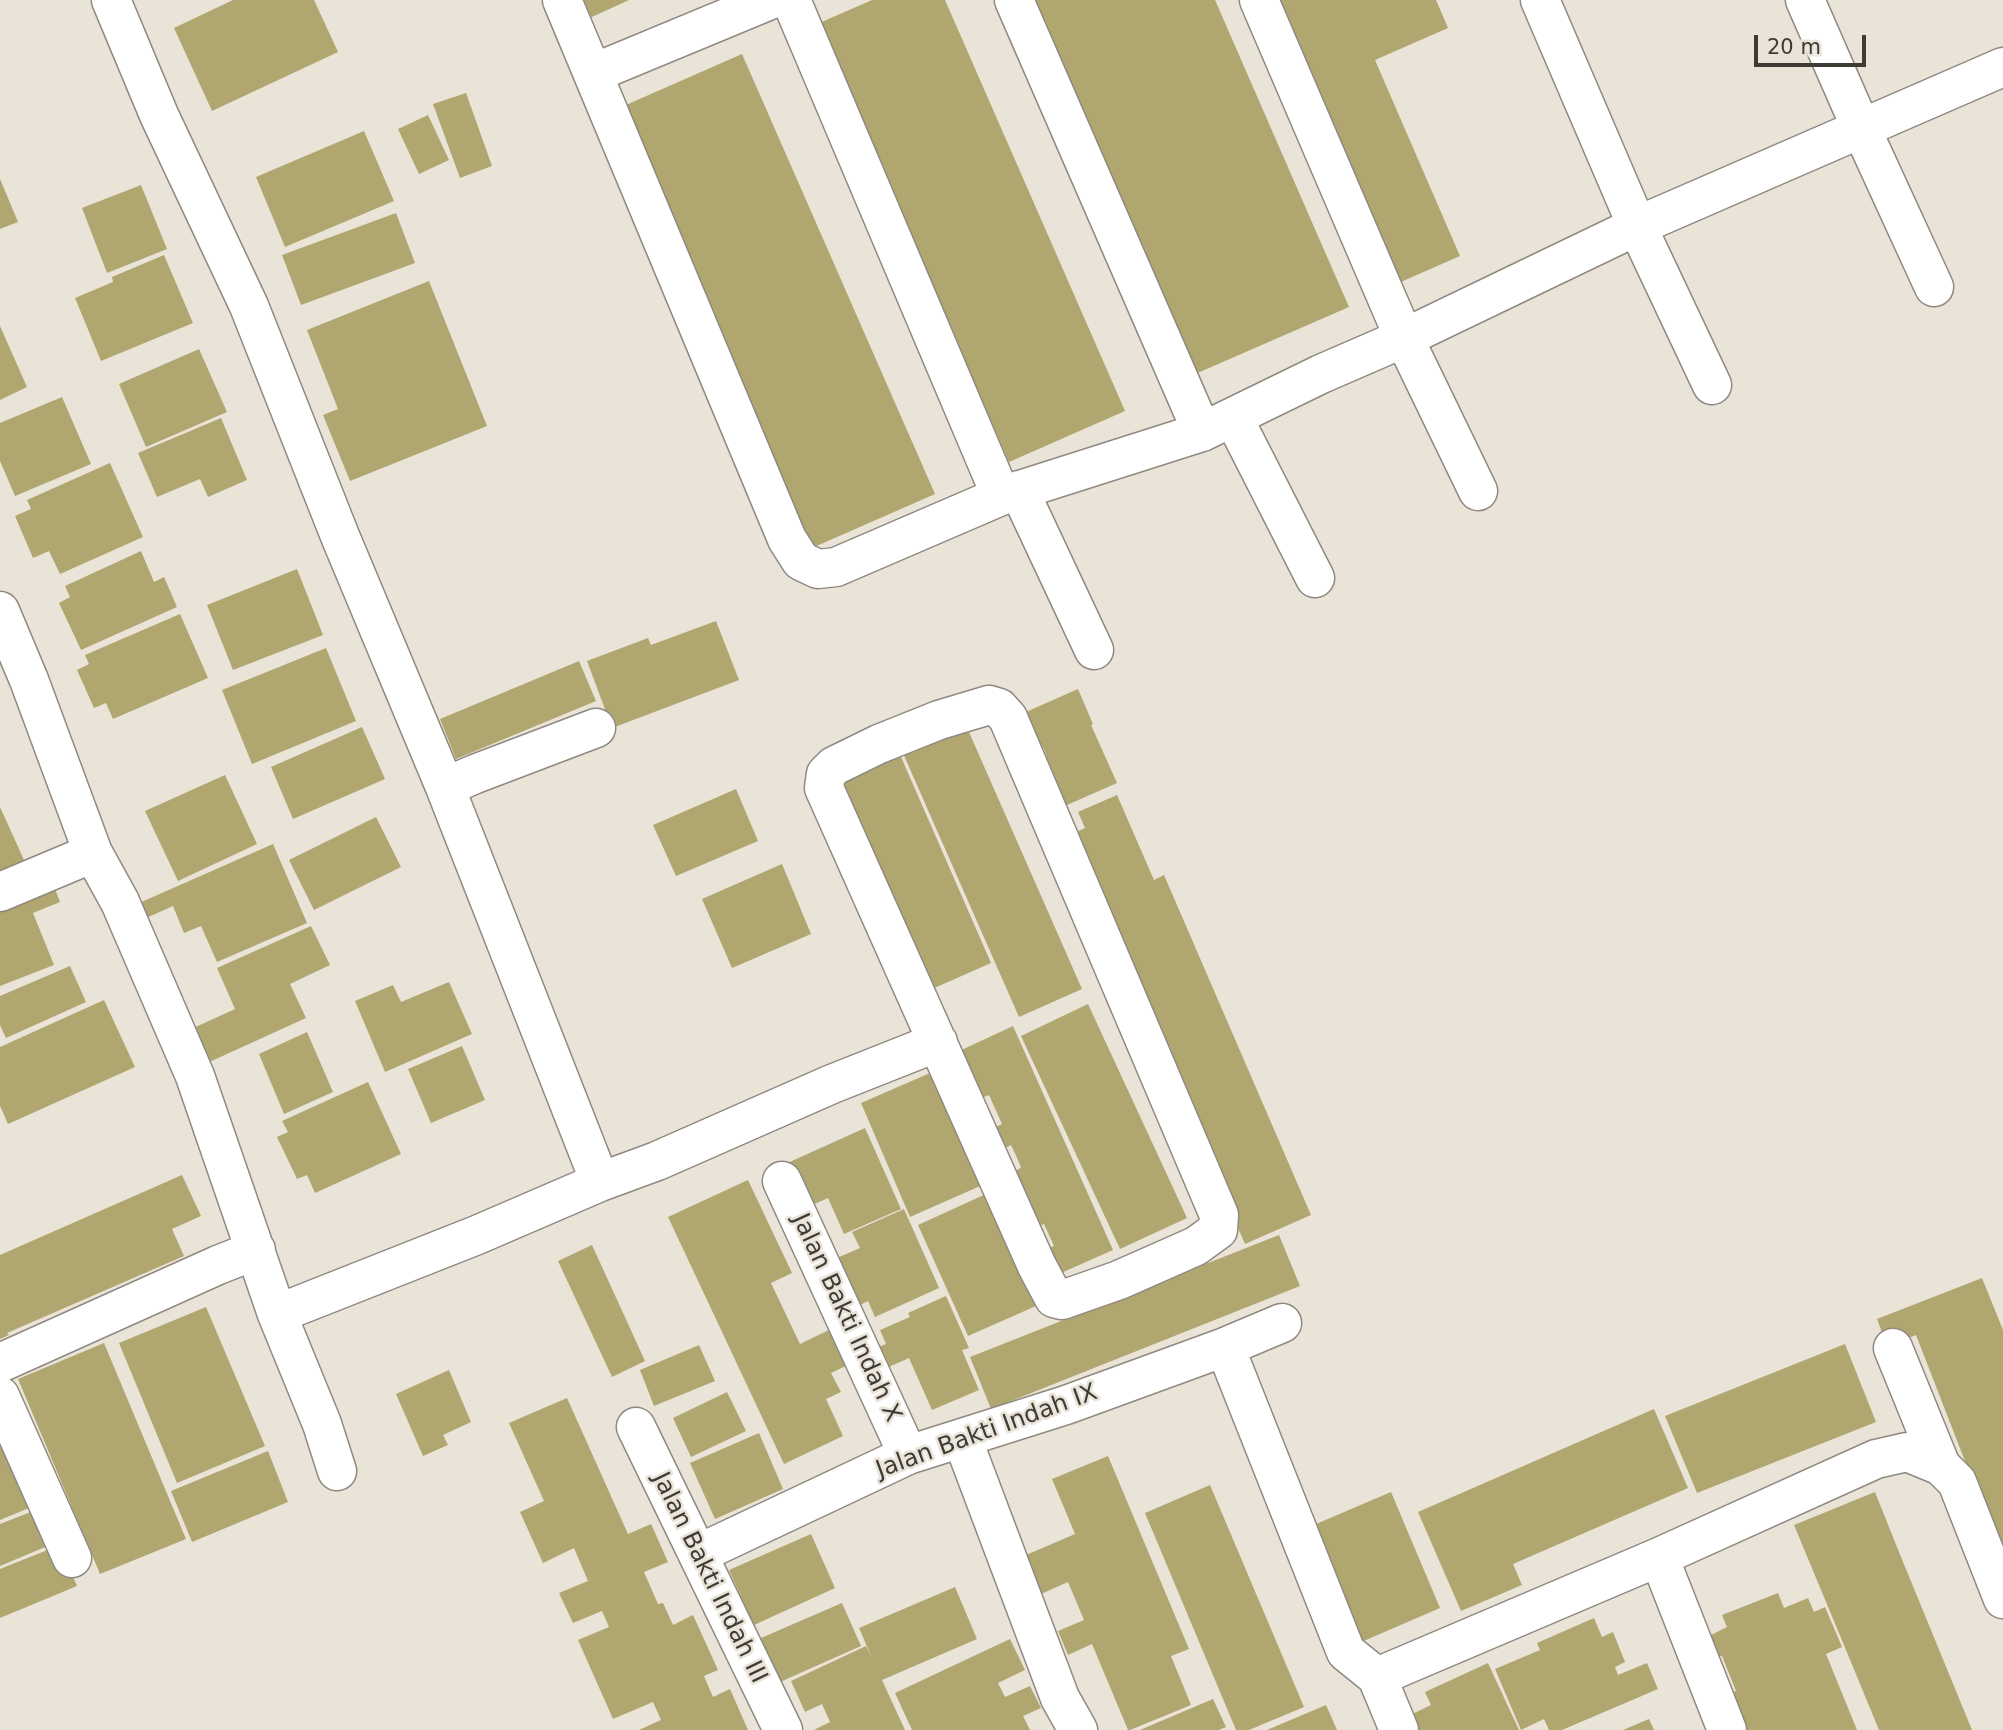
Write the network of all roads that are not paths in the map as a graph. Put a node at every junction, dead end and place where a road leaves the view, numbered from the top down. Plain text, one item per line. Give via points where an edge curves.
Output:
1 (111, 0) edge
2 (562, 0) edge
3 (770, 0) edge
4 (791, 0) edge
5 (1014, 0) edge
6 (1259, 0) edge
7 (1540, 0) edge
8 (1805, 0) edge
9 (2003, 67) edge
10 (594, 73) junction
11 (1861, 128) junction
12 (1637, 226) junction
13 (1934, 287) dead end
14 (1404, 338) junction
15 (1712, 386) dead end
16 (1217, 424) junction
17 (1478, 491) dead end
18 (1010, 493) junction
19 (1315, 578) dead end
20 (0, 611) edge
21 (1094, 650) dead end
22 (596, 728) dead end
23 (446, 787) junction
24 (93, 853) junction
25 (0, 892) edge
26 (938, 1042) junction
27 (782, 1181) dead end
28 (600, 1182) junction
29 (256, 1250) junction
30 (277, 1314) junction
31 (1282, 1323) dead end
32 (1225, 1347) junction
33 (1893, 1348) dead end
34 (0, 1363) edge
35 (0, 1396) edge
36 (636, 1427) dead end
37 (962, 1438) junction
38 (908, 1455) junction
39 (1941, 1466) junction
40 (337, 1471) dead end
41 (698, 1554) junction
42 (1659, 1557) junction
43 (72, 1558) dead end
44 (2003, 1599) edge
45 (1377, 1677) junction
46 (783, 1730) edge
47 (1078, 1730) edge
48 (1399, 1730) edge
49 (1727, 1730) edge

1 - 23 street via 159,115 249,306
2 - 10 street
3 - 10 street
4 - 18 street
5 - 16 street
6 - 14 street
7 - 12 street
8 - 11 street
9 - 11 street
10 - 18 street via 787,539 801,561 818,569 836,568
11 - 12 street
11 - 13 street
12 - 14 street
12 - 15 street
14 - 16 street
14 - 17 street
16 - 18 street
16 - 19 street
18 - 21 street
20 - 24 street
22 - 23 street
23 - 28 street
24 - 25 street
24 - 29 street via 120,902 195,1076
26 - 26 street via 827,798 826,774 879,744 989,705 1008,718 1219,1215 1218,1230 1196,1246 1143,1270 1062,1300 1054,1298
26 - 28 street
27 - 38 street, Jalan Bakti Indah X
28 - 30 street
29 - 30 street
29 - 34 street
30 - 40 street
31 - 32 street, Jalan Bakti Indah IX
32 - 37 street, Jalan Bakti Indah IX
32 - 45 street via 1346,1652
33 - 39 street
35 - 43 street
36 - 41 street, Jalan Bakti Indah III
37 - 38 street, Jalan Bakti Indah IX
37 - 47 street via 1060,1698
38 - 41 street, Jalan Bakti Indah IX
39 - 42 street via 1907,1452 1876,1459
39 - 44 street via 1957,1482
41 - 46 street, Jalan Bakti Indah III
42 - 45 street
42 - 49 street
45 - 48 street

